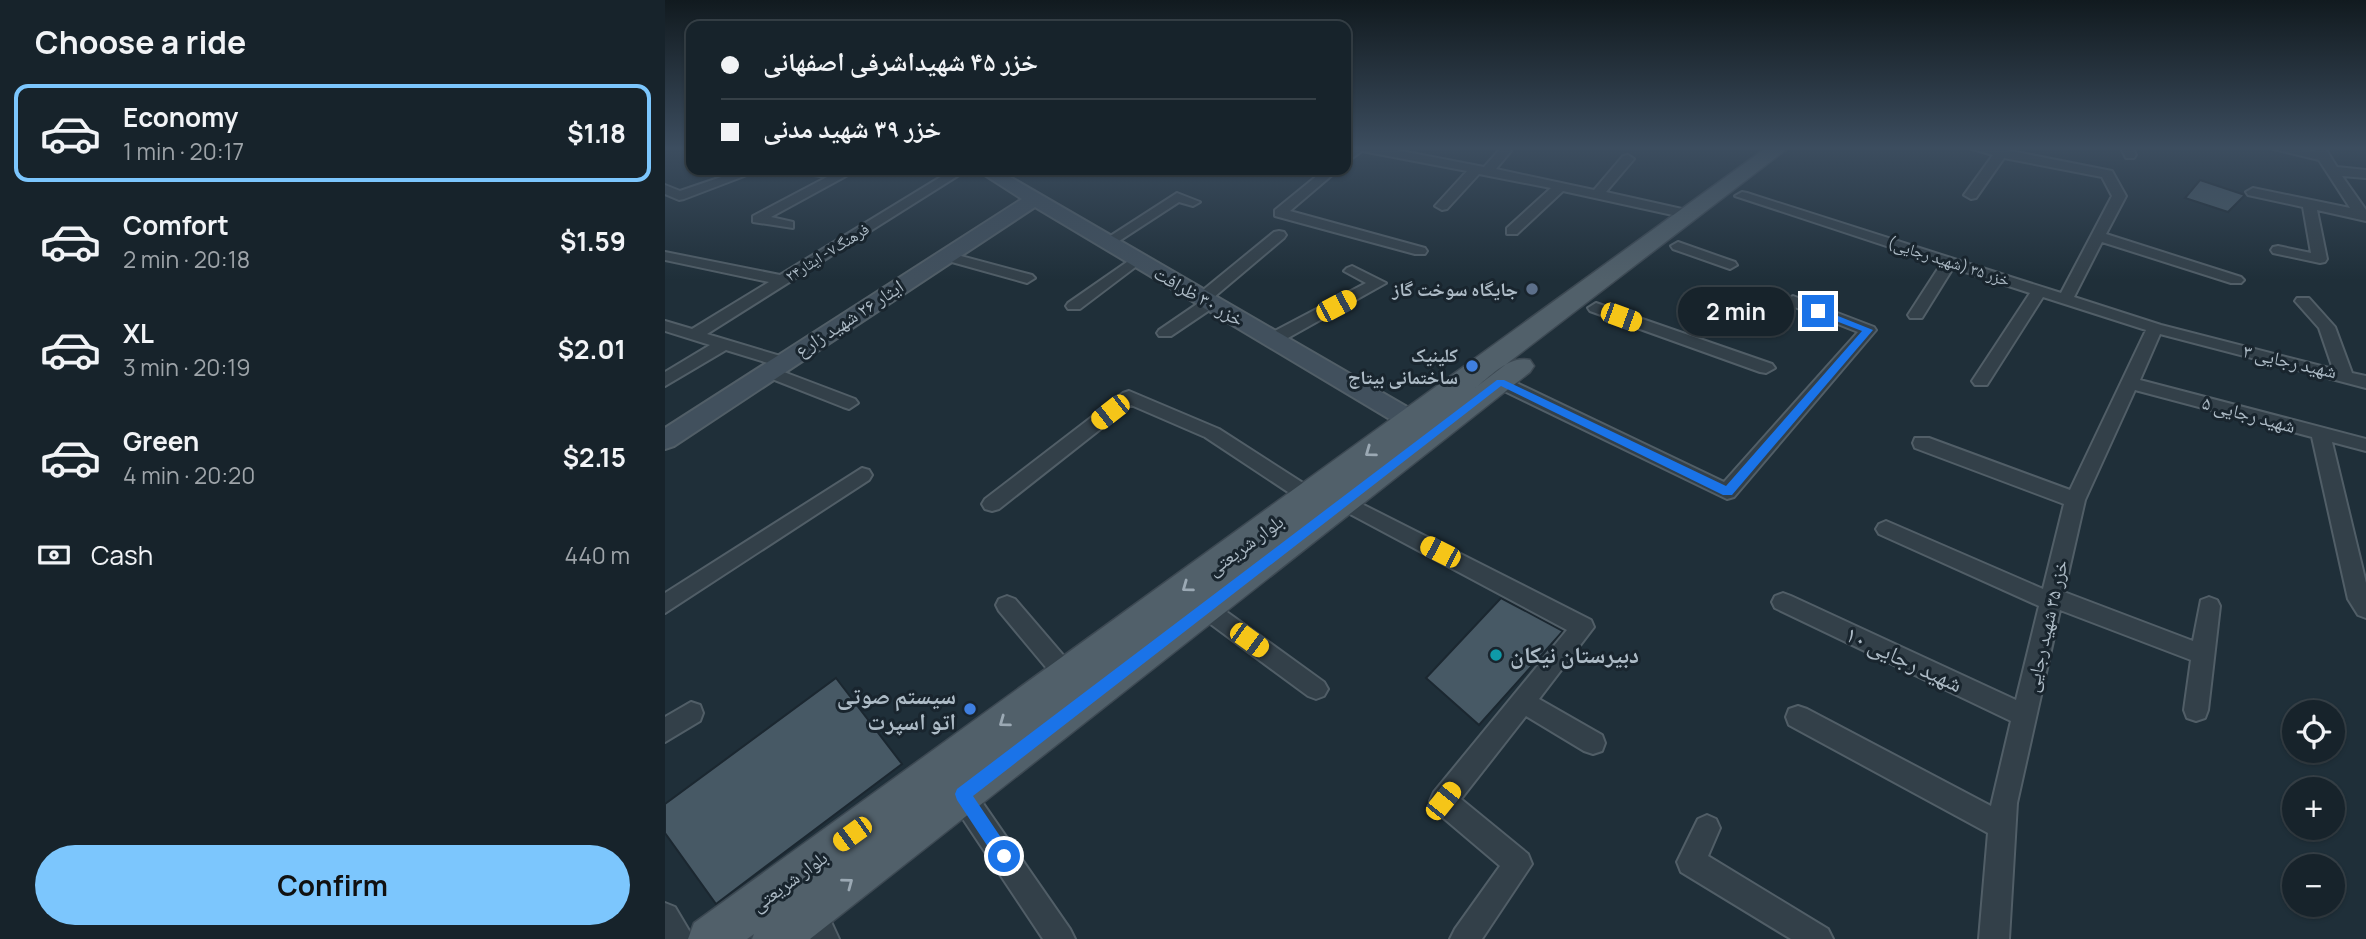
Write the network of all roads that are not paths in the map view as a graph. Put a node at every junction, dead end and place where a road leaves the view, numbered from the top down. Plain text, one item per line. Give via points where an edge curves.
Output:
1 (671, 192) edge
2 (691, 192) edge
3 (809, 192) edge
4 (925, 192) edge
5 (1023, 192) edge
6 (1306, 192) edge
7 (1458, 192) edge
8 (1555, 192) edge
9 (1587, 192) edge
10 (1721, 192) edge
11 (1747, 192) edge
12 (1973, 192) edge
13 (2117, 192) edge
14 (2253, 192) dead end
15 (2345, 192) edge
16 (1597, 194) joint
17 (1971, 195) dead end
18 (1742, 196) junction
19 (1035, 199) junction
20 (1193, 202) dead end
21 (2309, 204) junction
22 (1442, 206) dead end
23 (1691, 215) junction
24 (2364, 217) edge
25 (788, 225) dead end
26 (1512, 230) dead end
27 (1279, 235) dead end
28 (2098, 236) junction
29 (1108, 242) junction
30 (1678, 246) junction
31 (2278, 250) dead end
32 (1420, 251) dead end
33 (946, 256) junction
34 (665, 257) edge
35 (1137, 259) junction
36 (1950, 262) junction
37 (1730, 265) dead end
38 (1352, 271) dead end
39 (1027, 278) dead end
40 (782, 280) junction
41 (2236, 280) dead end
42 (2040, 290) junction
43 (2065, 299) junction
44 (1207, 300) junction
45 (1793, 301) dead end
46 (2303, 301) dead end
47 (1074, 306) dead end
48 (1596, 308) junction
49 (1916, 315) dead end
50 (665, 326) edge
51 (2155, 328) junction
52 (1165, 333) dead end
53 (694, 335) junction
54 (1273, 339) junction
55 (723, 344) junction
56 (775, 366) junction
57 (1766, 368) dead end
58 (2345, 377) junction
59 (665, 380) edge
60 (1981, 381) dead end
61 (1500, 382) junction
62 (2366, 382) edge
63 (2131, 383) junction
64 (849, 403) dead end
65 (1412, 421) junction
66 (2321, 433) junction
67 (665, 440) edge
68 (1922, 443) dead end
69 (2366, 445) edge
70 (862, 475) dead end
71 (1310, 497) junction
72 (2075, 500) junction
73 (1344, 502) junction
74 (992, 504) dead end
75 (1886, 529) dead end
76 (1245, 561) junction
77 (2360, 582) edge
78 (2052, 600) junction
79 (1783, 601) dead end
80 (665, 604) edge
81 (1007, 605) dead end
82 (2209, 606) dead end
83 (1205, 608) junction
84 (2366, 610) edge
85 (2203, 655) junction
86 (1067, 676) junction
87 (1315, 689) dead end
88 (1523, 702) junction
89 (2196, 710) dead end
90 (691, 713) dead end
91 (2025, 716) junction
92 (1798, 717) dead end
93 (665, 731) edge
94 (1593, 743) dead end
95 (963, 794) junction
96 (2002, 826) junction
97 (1707, 828) dead end
98 (811, 910) junction
99 (665, 917) edge
100 (679, 939) edge
101 (710, 939) edge
102 (774, 939) edge
103 (824, 939) edge
104 (1060, 939) edge
105 (1465, 939) edge
106 (1818, 939) edge
107 (1994, 939) edge

1 - 2 street via 679,196
3 - 25 street via 758,219
4 - 40 street, فرهنگ۷- ایثار۲۴
5 - 19 street, خزر ۳۰ ظرافت
6 - 32 street via 1280,213
7 - 22 street
8 - 26 street
9 - 16 street
10 - 23 main road, بلوار شریعتی
11 - 18 main road, بلوار شریعتی
12 - 17 street
13 - 28 street via 2119,196
14 - 21 street
15 - 24 street
16 - 23 street
18 - 30 main road, بلوار شریعتی
18 - 36 street, خزر ۳۵ (شهید رجایی)
19 - 29 street, خزر ۳۰ ظرافت
19 - 33 street, ایثار ۲۶ شهید زارع
20 - 29 street via 1177,197
21 - 24 street
21 - 31 street via 2321,259
23 - 65 main road, بلوار شریعتی
27 - 44 street
28 - 41 street
28 - 43 street
29 - 35 street, خزر ۳۰ ظرافت
30 - 37 street
30 - 48 main road, بلوار شریعتی
33 - 39 street
33 - 56 street, ایثار ۲۶ شهید زارع
34 - 40 street
35 - 44 street, خزر ۳۰ ظرافت
35 - 47 street
36 - 42 street, خزر ۳۵ (شهید رجایی)
36 - 49 street
38 - 54 street via 1378,283
40 - 53 street, فرهنگ۷- ایثار۲۴
42 - 43 street, خزر ۳۵ (شهید رجایی)
42 - 60 street
43 - 51 street, خزر ۳۵ (شهید رجایی)
44 - 52 street
44 - 54 street, خزر ۳۰ ظرافت
45 - 61 street via 1868,330 1727,492
46 - 58 street, شهید رجایی ۳ via 2327,327
48 - 57 street
48 - 61 main road, بلوار شریعتی
50 - 53 street
51 - 58 street, شهید رجایی ۳
51 - 63 street, خزر ۳۵ شهید رجایی
53 - 55 street
54 - 65 street, خزر ۳۰ ظرافت
55 - 56 street
55 - 59 street
56 - 64 street
56 - 67 street, ایثار ۲۶ شهید زارع
58 - 62 street
61 - 73 main road, بلوار شریعتی
63 - 66 street, شهید رجایی ۵
63 - 72 street, خزر ۳۵ شهید رجایی
65 -> 71 main road, بلوار شریعتی
66 - 69 street, شهید رجایی ۵
66 - 77 street
68 - 72 street
70 - 80 street
71 - 74 street via 1212,433 1129,397
71 - 76 main road, بلوار شریعتی
72 - 78 street, خزر ۳۵ شهید رجایی
73 - 76 main road, بلوار شریعتی
73 - 88 street via 1583,627
75 - 78 street
76 - 83 main road, بلوار شریعتی
76 -> 86 main road, بلوار شریعتی
77 - 84 street via 2359,599
78 - 85 street
78 - 91 street, خزر ۳۵ شهید رجایی
79 - 91 street, شهید رجایی ۱۰
81 - 86 street
82 - 85 street
83 - 87 street
83 - 95 main road, بلوار شریعتی
85 - 89 street
86 -> 101 main road, بلوار شریعتی
88 - 94 street
88 - 105 street via 1443,801 1518,864
90 - 93 street
91 - 96 street, خزر ۳۵ شهید رجایی
92 - 96 street
98 -> 95 main road, بلوار شریعتی
95 - 104 street
96 - 107 street, خزر ۳۵ شهید رجایی
97 - 106 street via 1691,862
98 - 102 main road, بلوار شریعتی
98 - 103 street
99 - 100 street

